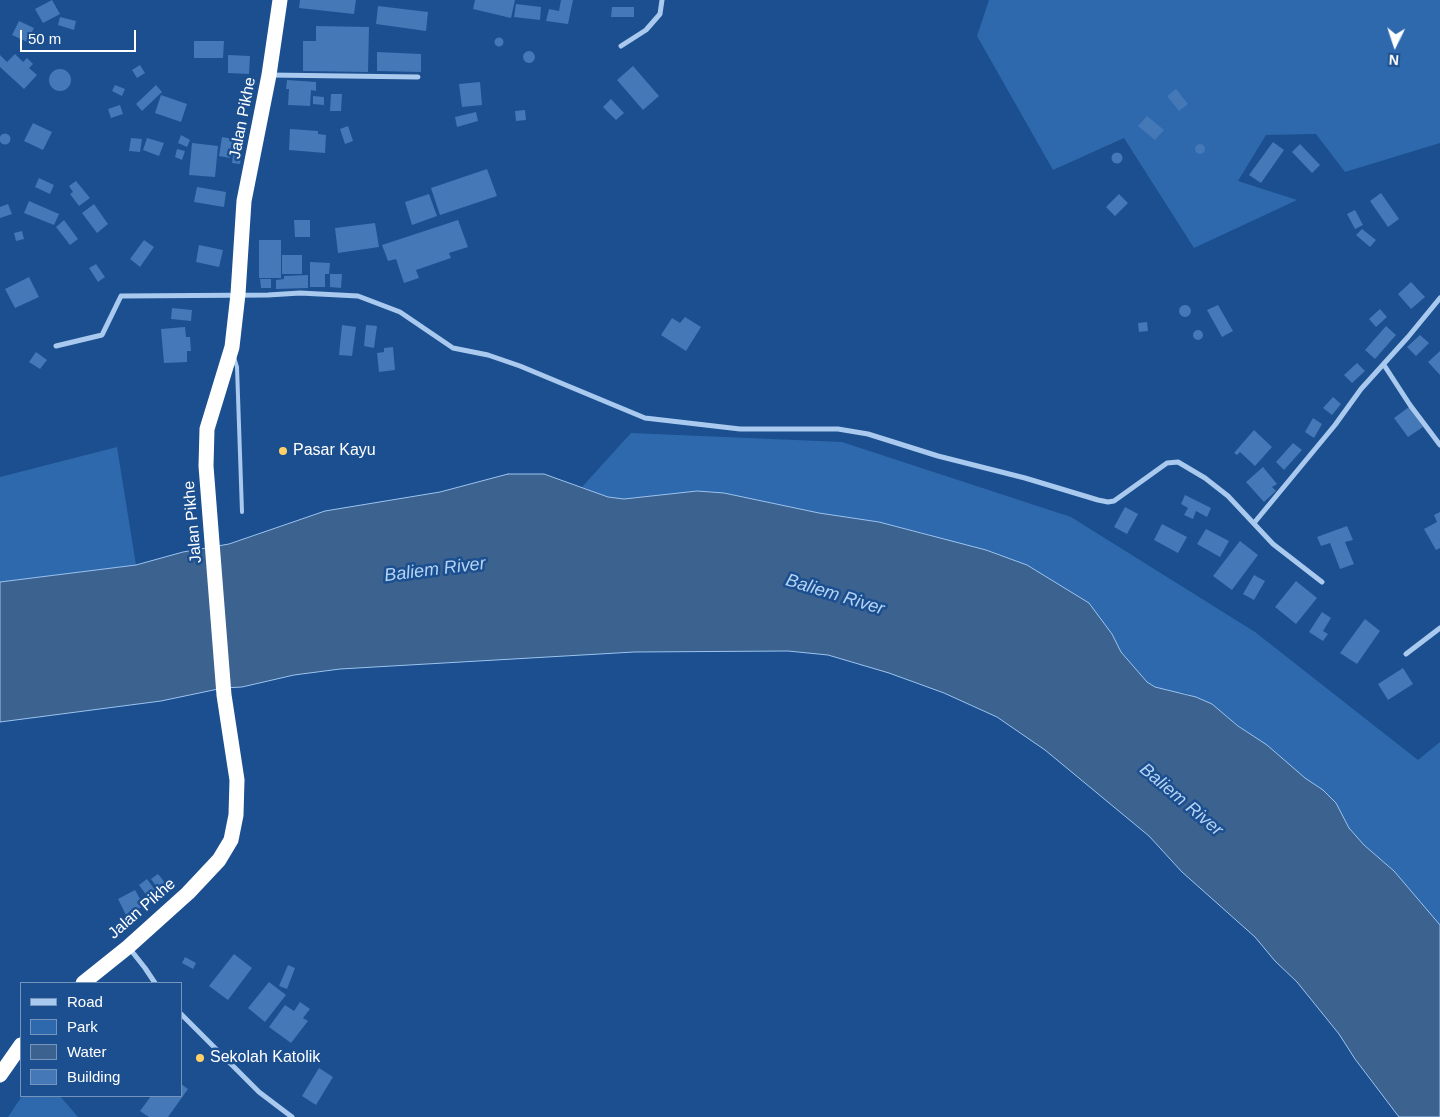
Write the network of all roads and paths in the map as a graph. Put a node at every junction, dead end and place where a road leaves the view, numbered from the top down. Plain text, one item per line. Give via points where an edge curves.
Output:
1 (280, 0) edge
2 (662, 0) edge
3 (621, 46) dead end
4 (270, 75) junction
5 (418, 77) dead end
6 (238, 294) junction
7 (1440, 298) edge
8 (56, 346) dead end
9 (232, 347) junction
10 (1384, 365) junction
11 (1440, 445) edge
12 (242, 512) dead end
13 (1254, 523) junction
14 (1322, 582) dead end
15 (1440, 628) edge
16 (1406, 654) dead end
17 (128, 947) junction
18 (84, 982) edge
19 (154, 982) edge
20 (182, 1015) edge
21 (20, 1046) edge
22 (0, 1075) edge
23 (292, 1117) edge

1 - 4 highway, Jalan Pikhe
2 - 3 street via 660,14 646,30
4 - 5 street
4 - 6 highway, Jalan Pikhe via 244,201
6 - 8 street via 121,296 102,335
6 - 9 highway, Jalan Pikhe
6 - 13 street via 358,296 400,312 453,348 520,366 645,418 740,429 838,429 868,434 1103,501 1114,501 1167,463 1178,462 1228,496
7 - 10 street
9 - 12 lane via 237,367
9 - 17 highway, Jalan Pikhe via 206,428 206,466 224,694 236,780 236,815 231,840 219,860
10 - 11 street
10 - 13 street via 1361,389
13 - 14 street via 1273,544
15 - 16 street
17 - 18 highway, Jalan Pikhe
17 - 19 street
20 - 23 street via 259,1092
21 - 22 highway

